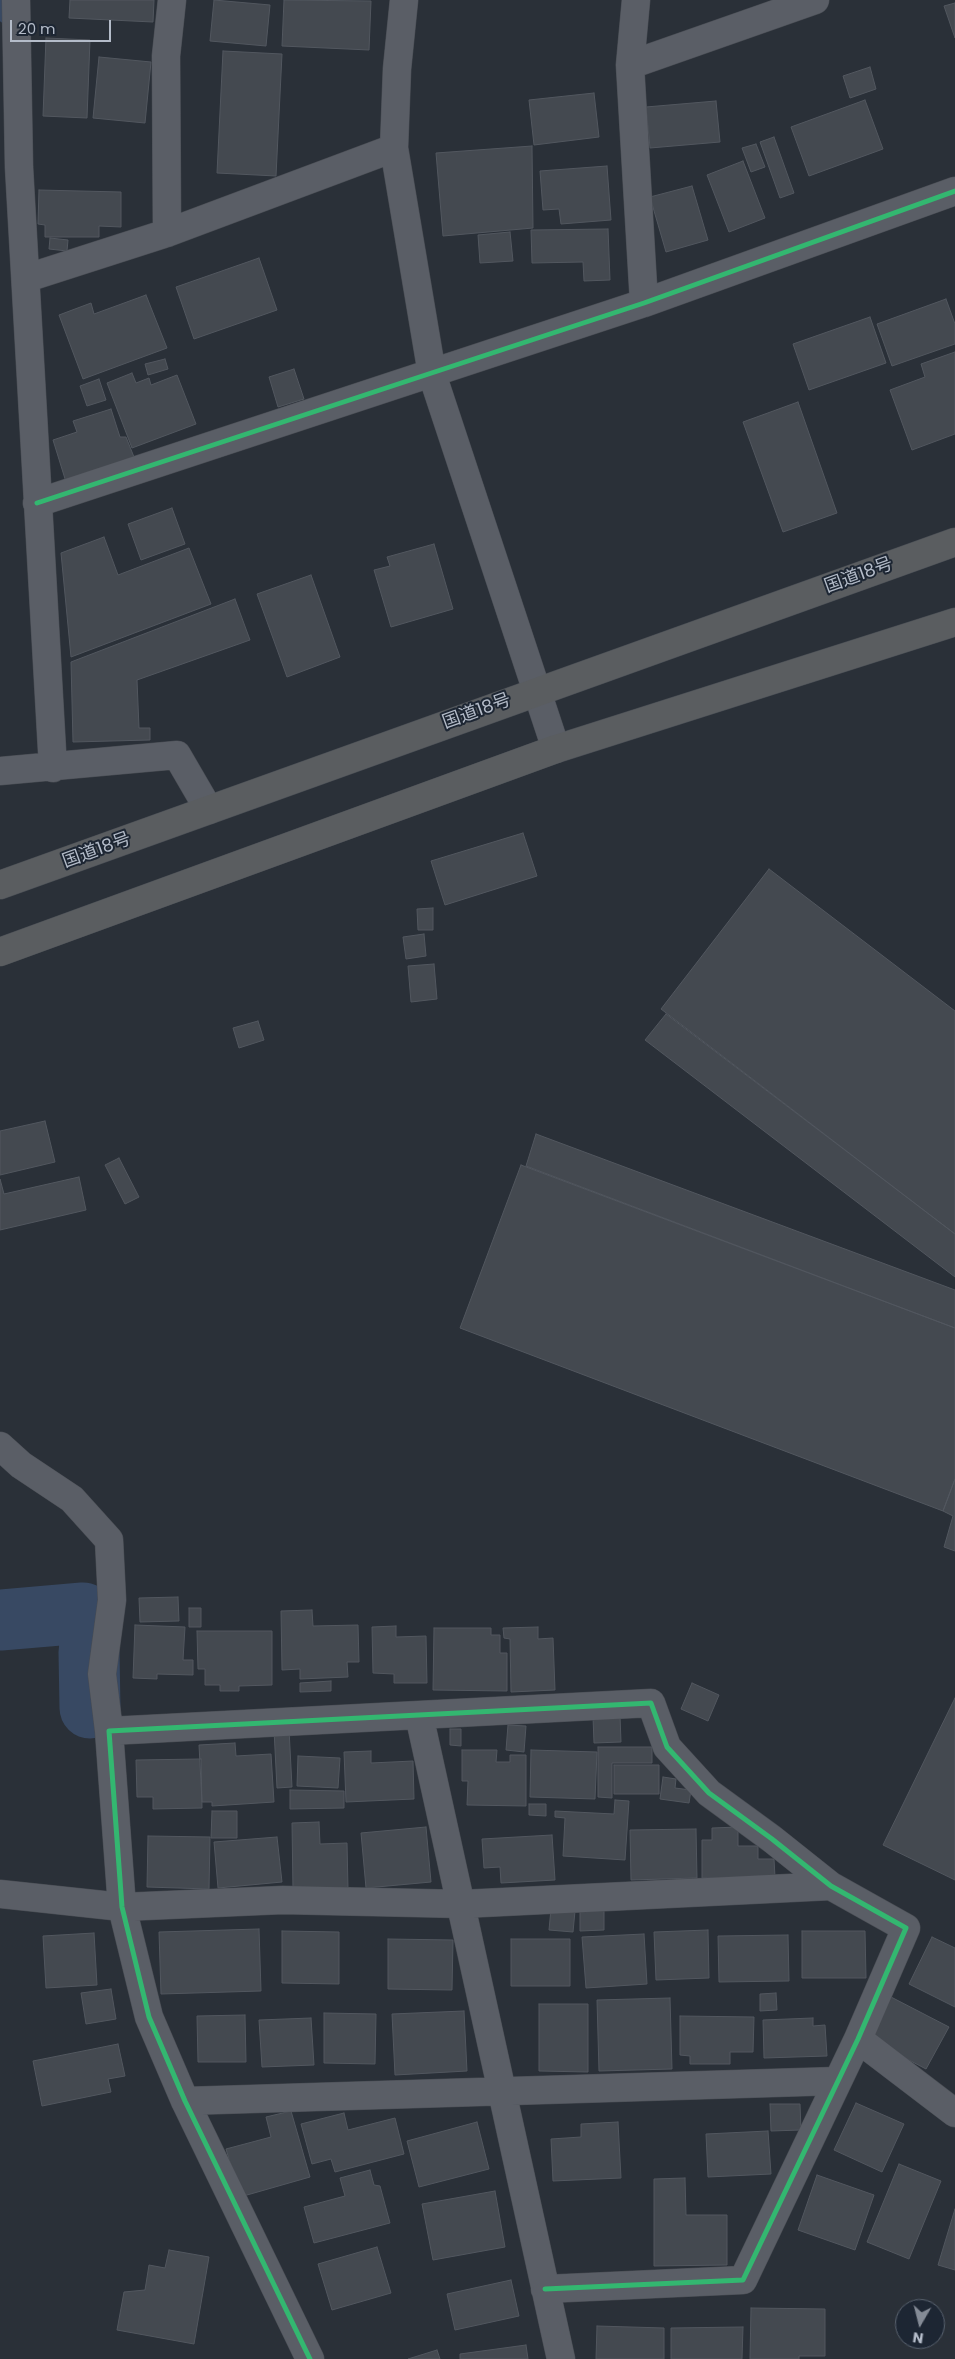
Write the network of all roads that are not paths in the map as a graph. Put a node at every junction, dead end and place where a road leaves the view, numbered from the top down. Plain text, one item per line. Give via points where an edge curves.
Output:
1 (16, 0) edge
2 (172, 0) edge
3 (404, 0) edge
4 (636, 0) edge
5 (815, 0) edge
6 (630, 65) junction
7 (394, 148) junction
8 (10, 170) edge
9 (955, 191) edge
10 (167, 233) junction
11 (27, 278) junction
12 (644, 302) junction
13 (432, 374) junction
14 (37, 503) junction
15 (955, 542) edge
16 (955, 622) edge
17 (538, 690) junction
18 (556, 749) junction
19 (53, 768) junction
20 (0, 771) edge
21 (210, 810) junction
22 (0, 885) edge
23 (0, 952) edge
24 (0, 1446) edge
25 (420, 1715) junction
26 (108, 1731) junction
27 (831, 1886) junction
28 (0, 1894) edge
29 (462, 1904) junction
30 (122, 1907) junction
31 (858, 2040) junction
32 (837, 2081) junction
33 (501, 2091) junction
34 (185, 2101) junction
35 (955, 2113) edge
36 (545, 2289) junction
37 (310, 2359) edge
38 (561, 2359) edge

1 - 8 street
2 - 10 street via 166,56
3 - 7 street
4 - 6 street
5 - 6 street
6 - 12 street
7 - 10 street
7 - 13 street
8 - 11 street
9 - 12 street
10 - 11 street
11 - 14 street
12 - 13 street
13 - 14 street
13 - 17 street
14 - 19 street
15 - 17 highway, 国道18号
16 - 18 highway
17 - 18 street
17 - 21 highway, 国道18号
18 - 23 highway
19 - 20 street
19 - 21 street via 177,755
21 - 22 highway, 国道18号
24 - 26 street via 21,1465 72,1499 109,1540 112,1600 102,1674
25 - 26 street
25 - 27 street via 651,1703 668,1747 709,1793
25 - 29 street
26 - 30 street
27 - 29 street
27 - 31 street via 906,1928
28 - 30 street
29 - 30 street via 283,1900
29 - 33 street
30 - 34 street via 149,2017
31 - 32 street
31 - 35 street
32 - 33 street
32 - 36 street via 743,2280
33 - 34 street
33 - 36 street
34 - 37 street
36 - 38 street

